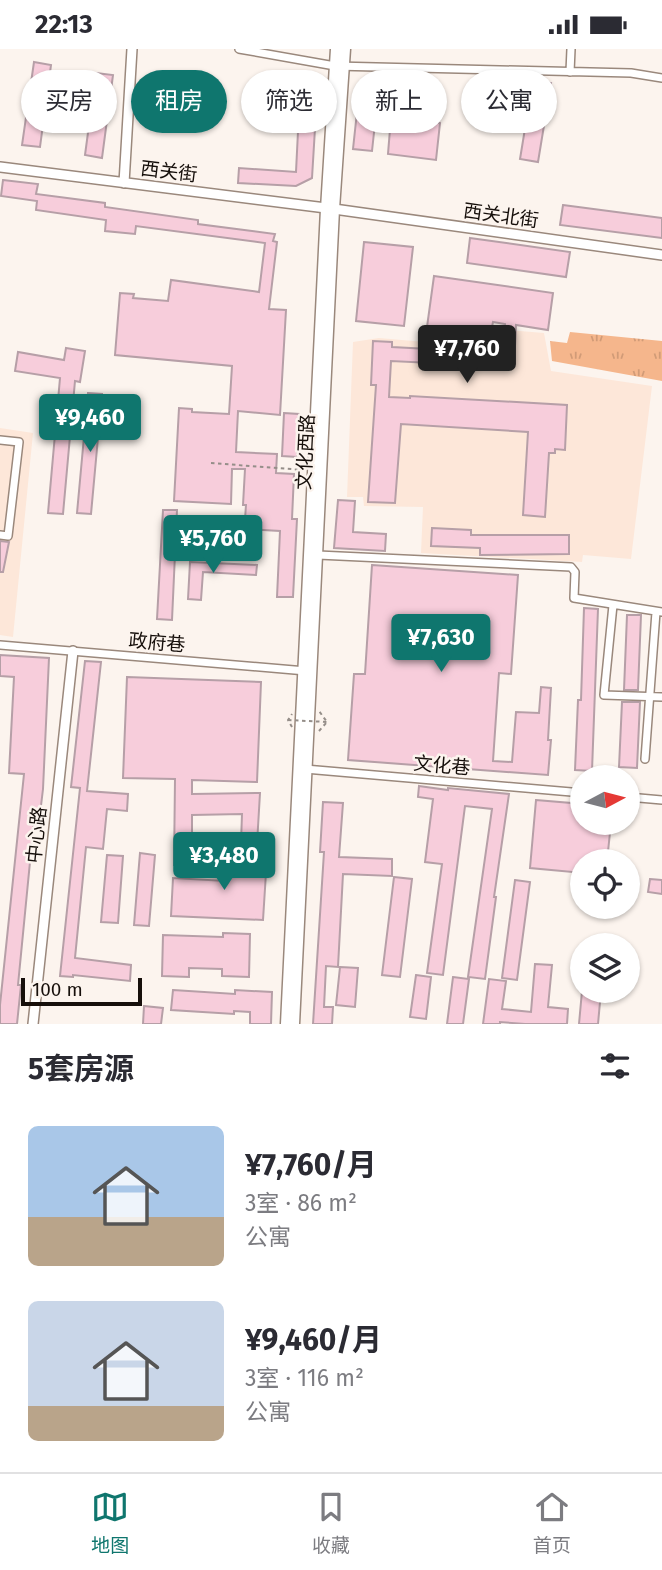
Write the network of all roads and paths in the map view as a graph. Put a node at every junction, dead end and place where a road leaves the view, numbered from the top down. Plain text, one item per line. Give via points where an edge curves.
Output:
1 (132, 49) edge
2 (239, 49) edge
3 (336, 49) edge
4 (345, 49) edge
5 (572, 49) edge
6 (340, 66) junction
7 (570, 72) junction
8 (662, 78) edge
9 (337, 81) edge
10 (331, 133) edge
11 (0, 167) edge
12 (124, 183) junction
13 (330, 209) junction
14 (662, 255) edge
15 (0, 440) edge
16 (211, 463) dead end
17 (313, 470) junction
18 (0, 535) edge
19 (318, 555) junction
20 (613, 605) junction
21 (659, 612) edge
22 (0, 645) edge
23 (73, 651) junction
24 (308, 671) junction
25 (650, 696) junction
26 (662, 697) edge
27 (288, 720) dead end
28 (327, 722) dead end
29 (645, 759) dead end
30 (303, 769) junction
31 (570, 792) edge
32 (640, 798) edge
33 (662, 800) edge
34 (33, 1024) edge
35 (286, 1024) edge
36 (294, 1024) edge

1 - 12 street
2 - 6 street
3 - 6 main road, 文化西路
4 - 6 main road, 文化西路
5 - 7 street
6 - 7 street
6 - 9 main road, 文化西路
6 - 13 main road, 文化西路
7 - 8 street
10 - 13 main road, 文化西路
11 - 12 street, 西关街
12 - 13 street, 西关街
13 - 14 street, 西关北街
13 - 17 main road, 文化西路
13 - 19 main road, 文化西路
15 - 18 street via 19,442 8,536
16 - 17 path
17 - 24 main road, 文化西路
19 - 20 street via 571,568 575,572 573,599
19 - 24 main road, 文化西路
20 - 21 street
20 - 25 street via 604,695
21 - 25 street
22 - 23 street, 政府巷
23 - 24 street, 政府巷
23 - 34 street, 中心路
24 - 30 main road, 文化西路
25 - 26 street
25 - 29 street
27 - 28 path, bridge
30 - 31 street, 文化巷
30 - 35 main road, 文化西路
30 - 36 main road, 文化西路
32 - 33 street

